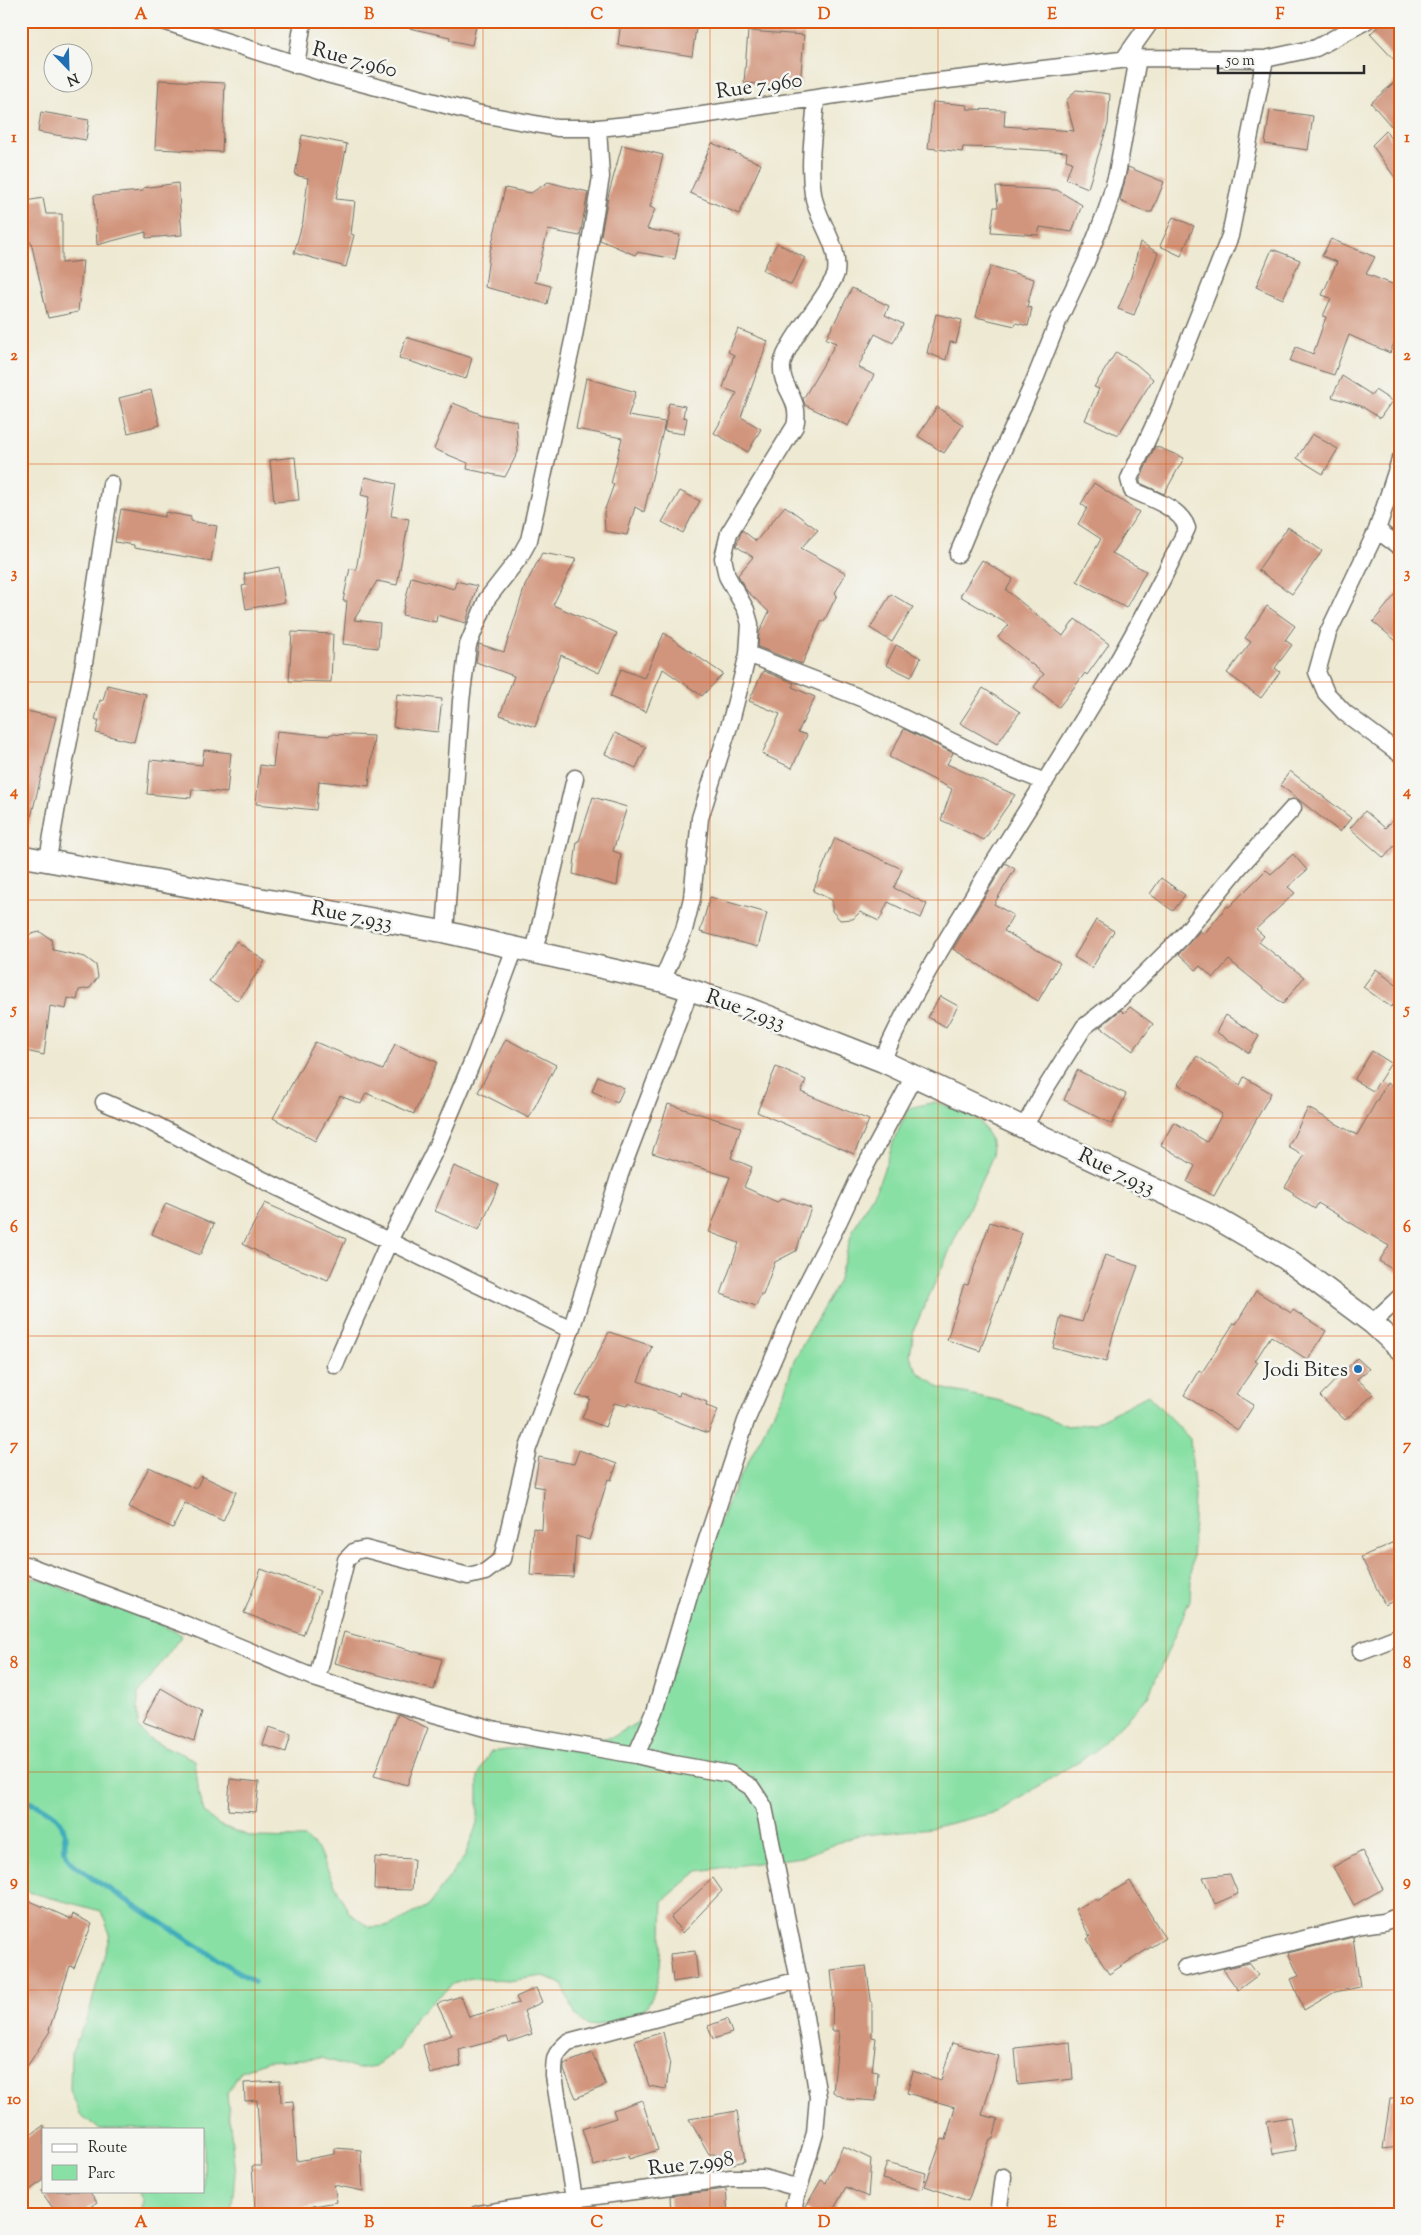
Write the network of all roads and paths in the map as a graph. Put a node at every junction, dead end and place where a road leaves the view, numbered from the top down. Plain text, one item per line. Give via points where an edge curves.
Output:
1 (164, 21) edge
2 (303, 21) edge
3 (1150, 21) edge
4 (1366, 21) edge
5 (1131, 58) junction
6 (1265, 59) junction
7 (296, 65) junction
8 (816, 99) junction
9 (598, 128) junction
10 (1400, 460) edge
11 (111, 484) dead end
12 (1377, 530) junction
13 (1400, 547) edge
14 (958, 554) dead end
15 (748, 654) junction
16 (1400, 754) edge
17 (575, 778) dead end
18 (1045, 782) junction
19 (1293, 808) dead end
20 (21, 856) edge
21 (48, 860) junction
22 (445, 932) junction
23 (525, 950) junction
24 (662, 981) junction
25 (690, 990) junction
26 (882, 1061) junction
27 (914, 1076) junction
28 (104, 1102) dead end
29 (1024, 1127) junction
30 (389, 1241) junction
31 (1400, 1297) edge
32 (1372, 1323) junction
33 (570, 1330) junction
34 (1400, 1349) edge
35 (335, 1365) dead end
36 (26, 1565) dead end
37 (1400, 1636) edge
38 (1361, 1651) dead end
39 (317, 1679) junction
40 (636, 1755) junction
41 (1400, 1916) edge
42 (1185, 1968) dead end
43 (799, 1980) junction
44 (1003, 2177) dead end
45 (799, 2188) junction
46 (575, 2206) edge
47 (479, 2214) edge
48 (796, 2214) edge
49 (998, 2214) edge

1 - 7 street, Rue 7.960
2 - 7 street
3 - 5 street
4 - 6 street, Rue 7.960 via 1316,48
5 - 6 street, Rue 7.960
5 - 8 street, Rue 7.960 via 905,84
5 - 14 street via 1117,174 1107,209
6 - 18 street via 1230,236 1161,410 1129,479 1132,490 1172,510 1187,528 1127,648
7 - 9 street, Rue 7.960 via 476,113 557,128
8 - 9 street, Rue 7.960
8 - 15 street via 810,164 813,196 836,255 836,275 790,346 783,363 782,375 798,414 795,426 729,533 723,558 726,576 746,610 750,624
9 - 22 street via 601,176 574,336 529,540 487,599 468,644
10 - 12 street
11 - 21 street via 84,663
12 - 13 street
12 - 16 street via 1328,633 1317,672 1326,693 1345,714
15 - 18 street via 866,700 986,758
15 - 24 street via 735,708 700,818 692,898 684,930
17 - 23 street
18 - 26 street via 943,946 896,1027
19 - 29 street via 1182,937 1084,1027
20 - 21 street, Rue 7.933
21 - 22 street, Rue 7.933
22 - 23 street, Rue 7.933
23 - 24 street, Rue 7.933
23 - 30 street via 442,1134
24 - 25 street, Rue 7.933
25 - 26 street, Rue 7.933 via 747,1008
25 - 33 street via 620,1174
26 - 27 street, Rue 7.933
27 - 29 street, Rue 7.933
27 - 40 street via 802,1293 746,1421 655,1712
28 - 30 street
29 - 32 street, Rue 7.933 via 1214,1217 1286,1259
30 - 33 street
30 - 35 street
31 - 32 street
32 - 34 street, Rue 7.933
33 - 39 street via 528,1448 502,1559 485,1572 468,1576 366,1550 355,1551 346,1560
36 - 39 street via 184,1624
37 - 38 street
39 - 40 street via 496,1731
40 - 43 street via 730,1774 751,1787 764,1807
41 - 42 street
43 - 45 street via 818,2097 815,2133
43 - 46 street via 568,2042 557,2051 554,2076
44 - 49 street
45 - 46 street, Rue 7.998 via 763,2178 731,2178
45 - 48 street via 794,2204
46 - 47 street, Rue 7.998

